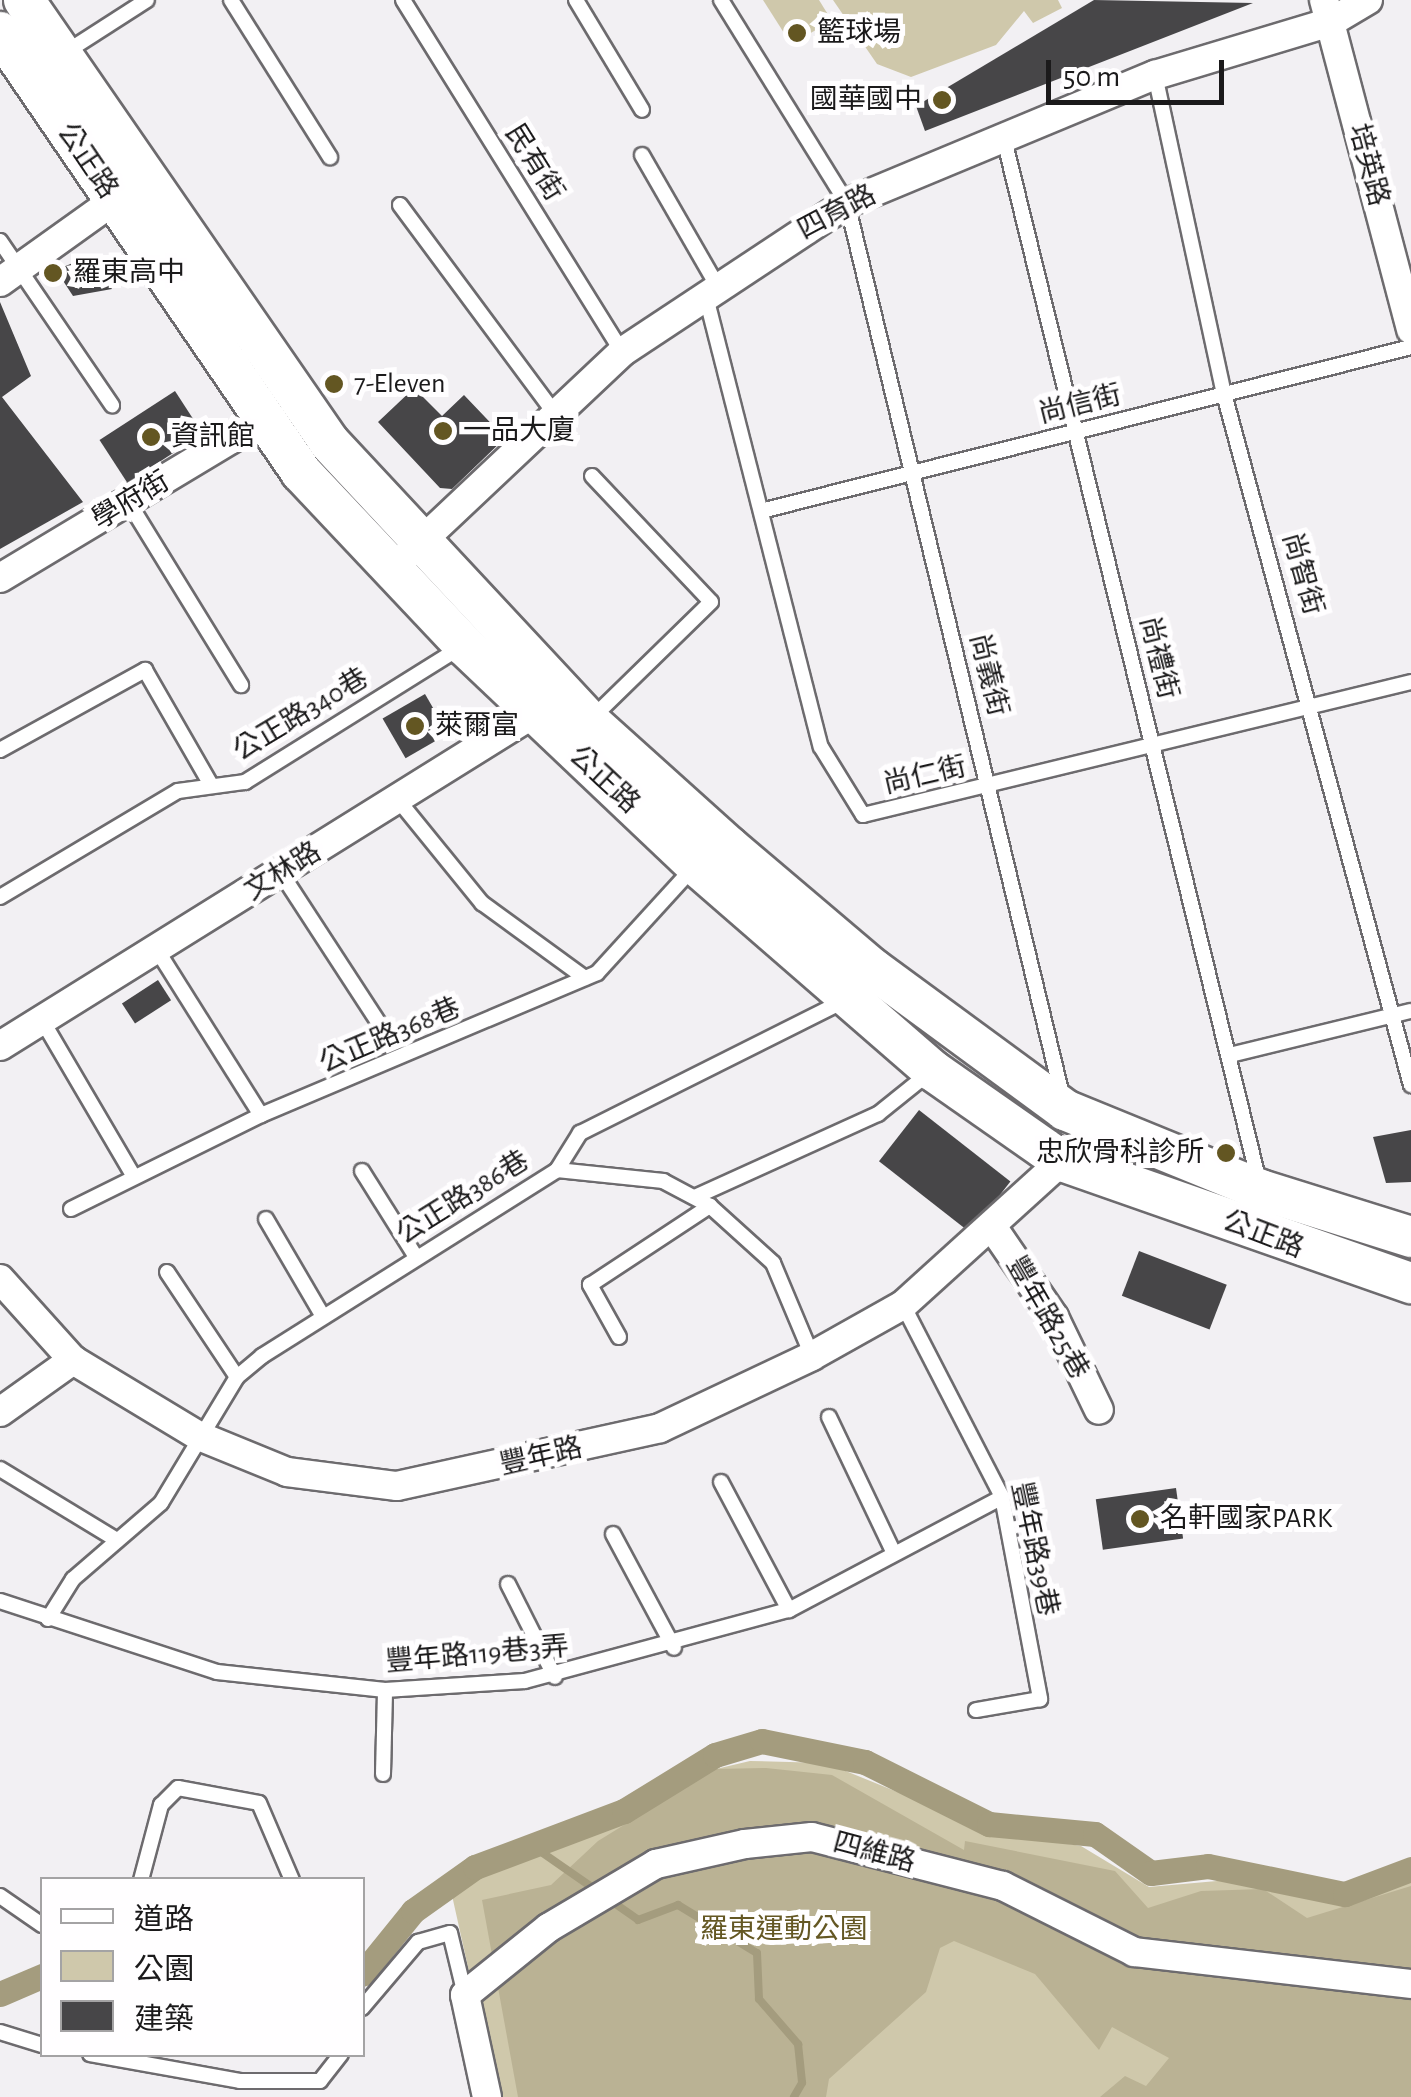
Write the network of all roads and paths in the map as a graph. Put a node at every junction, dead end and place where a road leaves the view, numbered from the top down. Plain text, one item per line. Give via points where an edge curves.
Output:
1 (24, 0) edge
2 (147, 0) edge
3 (232, 0) edge
4 (403, 0) edge
5 (576, 0) edge
6 (721, 0) edge
7 (1368, 0) edge
8 (1328, 11) edge
9 (0, 32) edge
10 (61, 55) junction
11 (1155, 75) junction
12 (642, 110) dead end
13 (1004, 138) junction
14 (642, 155) dead end
15 (330, 158) dead end
16 (128, 190) junction
17 (847, 203) junction
18 (400, 205) dead end
19 (1398, 221) edge
20 (0, 241) edge
21 (10, 275) edge
22 (712, 292) junction
23 (1411, 330) edge
24 (1411, 347) edge
25 (622, 352) junction
26 (1224, 394) junction
27 (112, 404) dead end
28 (555, 414) junction
29 (261, 421) junction
30 (1076, 431) junction
31 (913, 472) junction
32 (592, 476) dead end
33 (130, 502) junction
34 (760, 511) junction
35 (404, 558) junction
36 (0, 578) edge
37 (464, 645) junction
38 (1411, 682) edge
39 (241, 684) dead end
40 (1315, 707) junction
41 (562, 710) junction
42 (1154, 747) junction
43 (0, 750) edge
44 (210, 783) junction
45 (990, 787) junction
46 (399, 800) junction
47 (696, 865) junction
48 (281, 873) junction
49 (0, 897) edge
50 (157, 950) junction
51 (585, 978) junction
52 (861, 984) junction
53 (1411, 1011) edge
54 (1395, 1016) junction
55 (42, 1020) junction
56 (382, 1028) dead end
57 (0, 1046) edge
58 (1230, 1055) junction
59 (932, 1070) junction
60 (1411, 1084) edge
61 (261, 1115) junction
62 (1063, 1135) junction
63 (556, 1170) junction
64 (362, 1171) dead end
65 (134, 1177) junction
66 (1261, 1190) junction
67 (704, 1201) junction
68 (72, 1209) dead end
69 (266, 1218) dead end
70 (993, 1228) junction
71 (1411, 1237) edge
72 (416, 1257) junction
73 (168, 1272) dead end
74 (0, 1279) edge
75 (1411, 1282) edge
76 (903, 1305) junction
77 (321, 1313) junction
78 (619, 1337) dead end
79 (812, 1356) junction
80 (73, 1360) junction
81 (237, 1377) junction
82 (1099, 1410) dead end
83 (0, 1412) edge
84 (829, 1417) dead end
85 (199, 1436) junction
86 (0, 1469) edge
87 (721, 1482) dead end
88 (1002, 1497) junction
89 (614, 1534) dead end
90 (115, 1539) junction
91 (893, 1551) junction
92 (508, 1584) dead end
93 (0, 1601) edge
94 (789, 1610) junction
95 (48, 1619) junction
96 (674, 1648) junction
97 (555, 1677) junction
98 (385, 1690) junction
99 (976, 1710) dead end
100 (383, 1774) dead end
101 (142, 1877) edge
102 (291, 1877) edge
103 (0, 1896) edge
104 (40, 1924) edge
105 (1411, 1984) edge
106 (465, 1994) junction
107 (365, 2004) edge
108 (0, 2032) edge
109 (40, 2044) edge
110 (107, 2057) edge
111 (339, 2057) edge
112 (486, 2097) edge

1 - 10 street, 公正路
2 - 10 lane
3 - 15 lane
4 - 25 lane, 民有街
5 - 12 lane
6 - 17 lane, 尚義街
7 - 8 street, 四育路
8 - 11 street, 四育路
8 - 19 street, 培英路
9 - 16 street, 公正路
10 - 16 street, 公正路
11 - 13 street, 四育路
11 - 26 lane, 尚智街
13 - 17 street, 四育路
13 - 30 lane, 尚禮街
14 - 22 lane, 尚仁街
16 - 21 street
16 - 29 street, 公正路
16 - 35 street, 公正路 via 276,377
17 - 22 street, 四育路
17 - 31 lane, 尚義街
18 - 28 lane
19 - 23 street, 培英路
20 - 21 lane
21 - 27 lane
22 - 25 street, 四育路
22 - 34 lane, 尚仁街
24 - 26 lane, 尚信街
25 - 28 street, 四育路
26 - 30 lane, 尚信街
26 - 40 lane, 尚智街
28 - 35 street, 四育路
29 - 33 street, 學府街
29 - 35 street, 公正路
30 - 31 lane, 尚信街
30 - 42 lane, 尚禮街
31 - 34 lane, 尚信街
31 - 45 lane, 尚義街
32 - 41 lane via 712,602
33 - 36 street, 學府街
33 - 39 lane
34 - 45 lane, 尚仁街 via 821,748 862,815
35 - 37 street, 公正路
35 - 41 street, 公正路
37 - 41 street, 公正路
37 - 44 lane, 公正路340巷 via 245,782
38 - 40 lane, 尚仁街
40 - 42 lane, 尚仁街
40 - 54 lane, 尚智街
41 - 46 street, 文林路
41 - 47 street, 公正路
41 - 52 street, 公正路
42 - 45 lane, 尚仁街
42 - 58 lane, 尚禮街
43 - 44 lane via 145,670
44 - 49 lane, 公正路340巷 via 178,791
45 - 62 lane, 尚義街
46 - 48 street, 文林路
46 - 51 lane via 482,903
47 - 51 lane, 公正路368巷
47 - 52 street, 公正路
48 - 50 street, 文林路
48 - 56 lane
50 - 55 street, 文林路
50 - 61 lane
51 - 61 lane, 公正路368巷
52 - 59 street, 公正路
52 - 62 street, 公正路
52 - 63 lane, 公正路386巷 via 580,1133
53 - 54 lane
54 - 58 lane
54 - 60 lane, 尚智街
55 - 57 street, 文林路
55 - 65 lane
58 - 66 lane, 尚禮街
59 - 62 street, 公正路
59 - 67 lane via 878,1114
61 - 65 lane, 公正路368巷
62 - 66 street, 公正路
62 - 70 street, 豐年路
62 - 75 street, 公正路
63 - 67 lane via 663,1182
63 - 72 lane, 公正路386巷
64 - 72 lane
65 - 68 lane, 公正路368巷
66 - 71 street, 公正路
67 - 78 lane via 590,1285
67 - 79 lane via 773,1263
69 - 77 lane
70 - 76 street, 豐年路
70 - 82 street, 豐年路25巷 via 1054,1317
72 - 77 lane, 公正路386巷
73 - 81 lane
74 - 80 street, 豐年路
76 - 79 street, 豐年路
76 - 88 lane, 豐年路39巷
77 - 81 lane, 公正路386巷
79 - 85 street, 豐年路 via 660,1428 398,1486 338,1485
80 - 83 street
80 - 85 street, 豐年路
81 - 85 lane, 公正路386巷
84 - 91 lane
85 - 90 lane, 公正路386巷 via 161,1502
86 - 90 lane
87 - 94 lane
88 - 91 lane, 豐年路119巷3弄
88 - 99 lane, 豐年路39巷 via 1040,1700
89 - 96 lane
90 - 95 lane, 公正路386巷
91 - 94 lane, 豐年路119巷3弄
92 - 97 lane
93 - 95 lane, 豐年路119巷3弄
94 - 96 lane, 豐年路119巷3弄
95 - 98 lane, 豐年路119巷3弄 via 218,1672
96 - 97 lane, 豐年路119巷3弄
97 - 98 lane, 豐年路119巷3弄
98 - 100 lane
101 - 102 lane via 161,1805 178,1788 259,1803
103 - 104 lane
105 - 106 street, 四維路 via 1134,1952 1003,1886 812,1837 656,1864
106 - 107 lane via 450,1933 418,1942
106 - 112 street
108 - 109 lane
110 - 111 lane via 240,2081 320,2081

